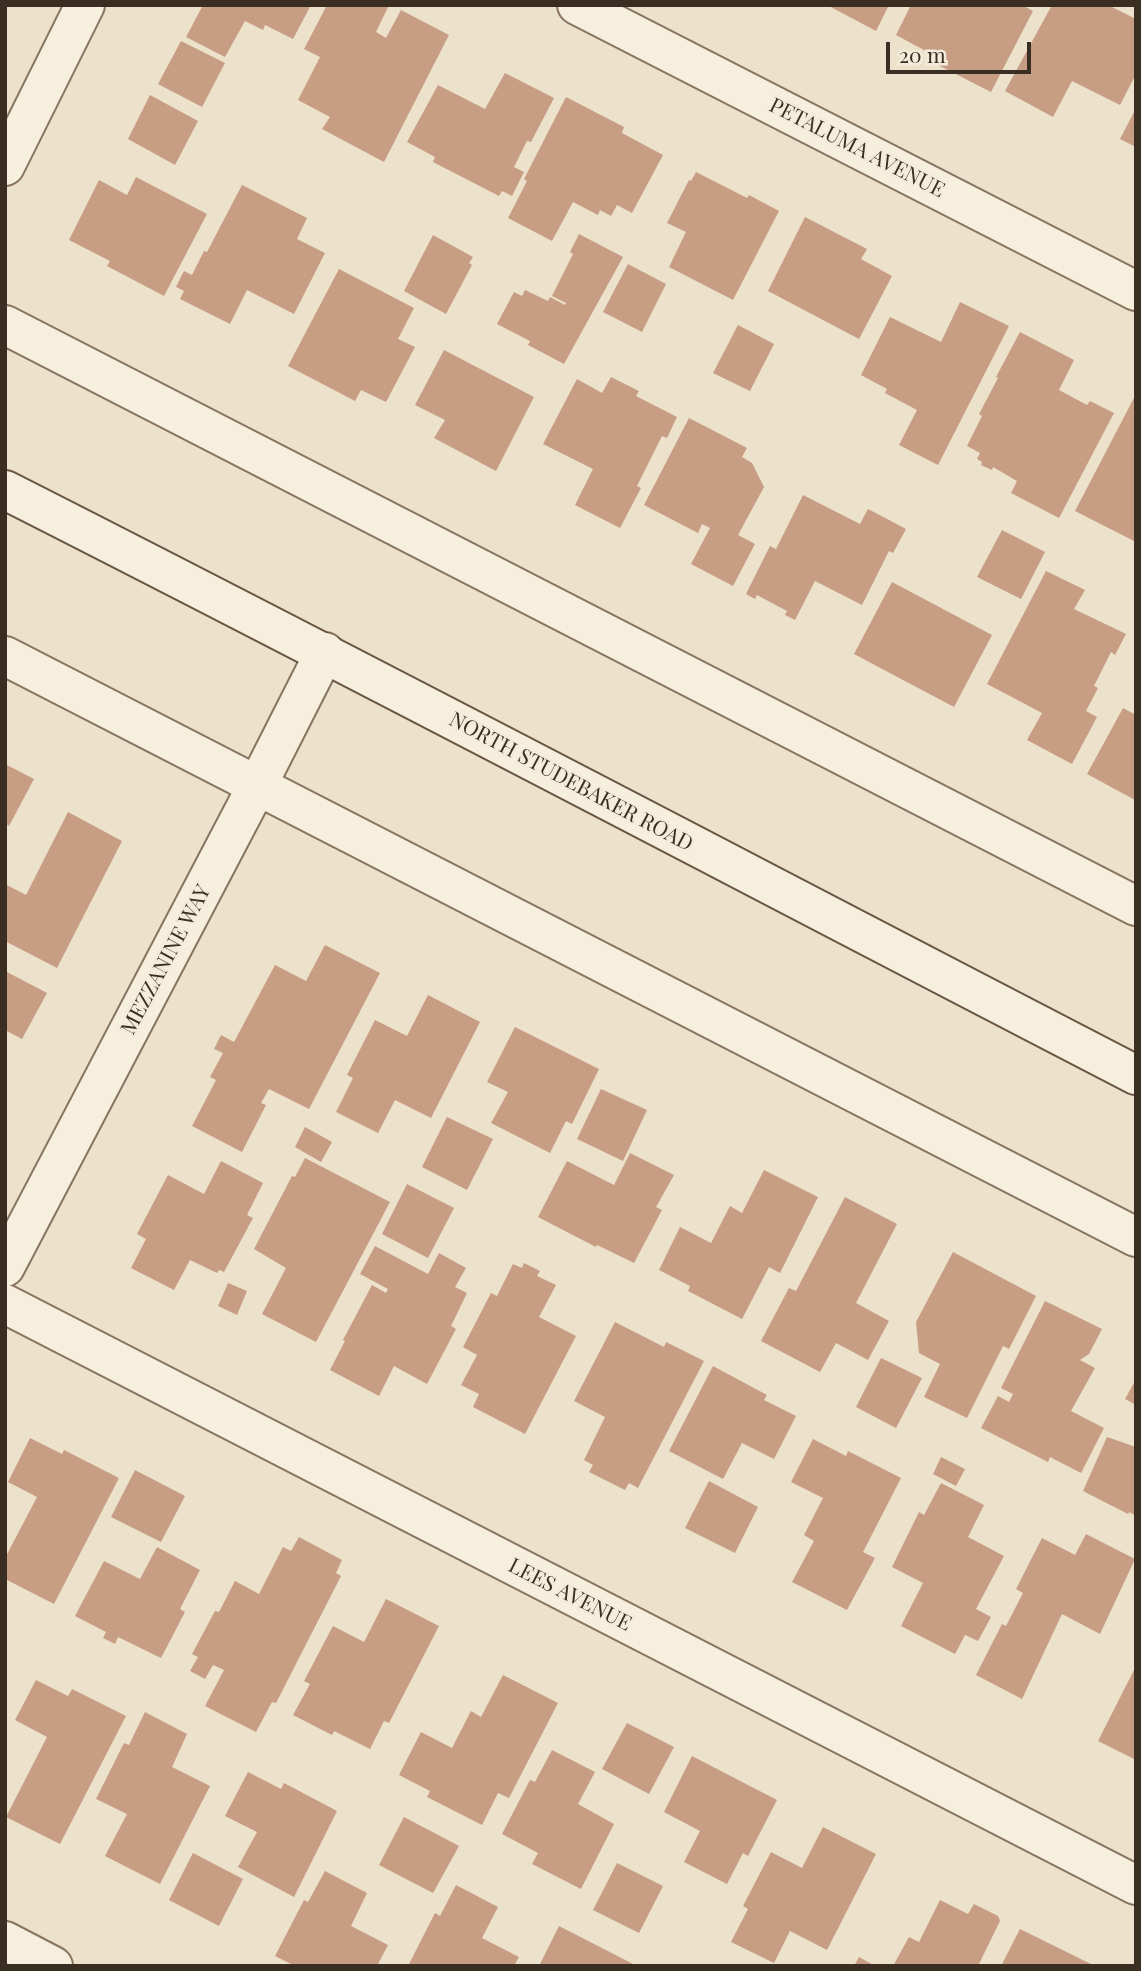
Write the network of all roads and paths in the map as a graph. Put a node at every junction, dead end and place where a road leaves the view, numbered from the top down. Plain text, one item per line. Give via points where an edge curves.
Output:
1 (85, 5) edge
2 (577, 5) edge
3 (5, 166) edge
4 (1136, 291) edge
5 (5, 325) edge
6 (5, 490) edge
7 (325, 652) junction
8 (5, 656) edge
9 (258, 784) junction
10 (1136, 906) edge
11 (1136, 1075) edge
12 (1136, 1237) edge
13 (5, 1267) edge
14 (5, 1304) edge
15 (1136, 1885) edge
16 (5, 1941) edge
17 (53, 1966) edge

1 - 3 street
2 - 4 street, PETALUMA AVENUE
5 - 10 street
6 - 7 street, NORTH STUDEBAKER ROAD
7 - 9 street, MEZZANINE WAY
7 - 11 street, NORTH STUDEBAKER ROAD
8 - 9 street
9 - 12 street
9 - 13 street, MEZZANINE WAY
14 - 15 street, LEES AVENUE
16 - 17 street

